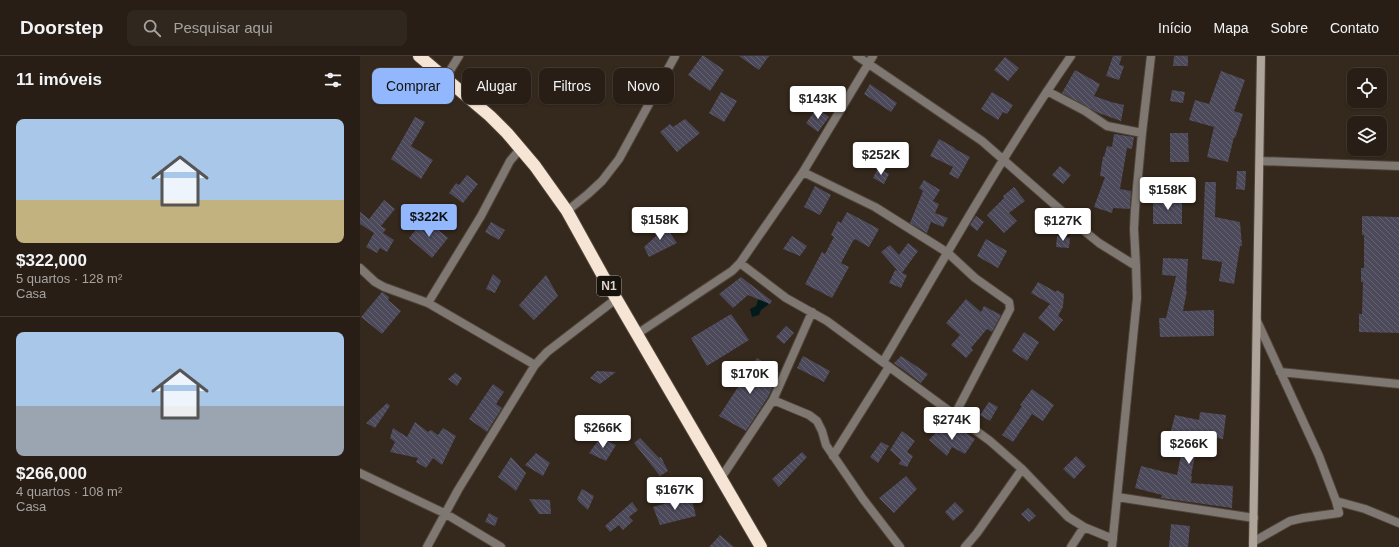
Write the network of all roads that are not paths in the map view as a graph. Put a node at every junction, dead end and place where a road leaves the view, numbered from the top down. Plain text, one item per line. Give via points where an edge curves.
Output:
1 (419, 56) edge
2 (459, 56) edge
3 (675, 56) edge
4 (857, 56) edge
5 (873, 56) edge
6 (1071, 56) edge
7 (1151, 56) edge
8 (1261, 56) edge
9 (868, 64) junction
10 (434, 68) edge
11 (452, 68) edge
12 (454, 84) edge
13 (1047, 91) junction
14 (1142, 133) junction
15 (521, 148) junction
16 (1004, 159) junction
17 (1260, 161) junction
18 (1399, 166) edge
19 (803, 172) junction
20 (567, 211) junction
21 (948, 253) junction
22 (740, 263) junction
23 (1136, 266) junction
24 (360, 268) edge
25 (616, 299) junction
26 (428, 303) junction
27 (812, 312) junction
28 (1257, 321) junction
29 (637, 334) junction
30 (535, 365) junction
31 (886, 365) junction
32 (1280, 372) junction
33 (1399, 384) edge
34 (772, 400) junction
35 (954, 416) junction
36 (833, 456) junction
37 (1022, 468) junction
38 (360, 473) edge
39 (721, 478) junction
40 (1117, 497) junction
41 (1336, 501) junction
42 (446, 514) junction
43 (1254, 518) junction
44 (1399, 523) edge
45 (1084, 527) junction
46 (1113, 543) edge
47 (1253, 545) edge
48 (427, 547) edge
49 (501, 547) edge
50 (761, 547) edge
51 (900, 547) edge
52 (965, 547) edge
53 (1071, 547) edge

1 - 10 highway, N1
2 - 11 street
3 - 20 street via 618,159 602,181
4 - 9 street
5 - 9 street
6 - 13 street
7 - 14 street
8 - 17 main road
9 - 16 street via 970,132
9 - 19 street
12 - 15 highway, N1
13 - 14 street via 1107,126
13 - 16 street
14 - 23 street via 1134,229
15 - 20 highway, N1
15 - 26 street via 510,161 481,216
16 - 21 street
16 - 23 street via 1088,234
17 - 18 street
17 - 28 main road
19 - 21 street via 875,206
19 - 22 street
20 - 25 highway, N1
21 - 31 street
21 - 35 street via 975,278 1009,302 1010,309
22 - 27 street via 786,298
22 - 29 street via 732,271
23 - 40 street via 1136,298
24 - 26 street via 384,287
25 - 29 highway, N1
25 - 30 street via 547,352
26 - 30 street
27 - 31 street
27 - 34 street
28 - 32 street
28 - 43 main road
29 - 39 highway, N1
30 - 42 street via 458,490
31 - 35 street
31 - 36 street
32 - 33 street
32 - 41 street via 1319,456
34 - 36 street via 809,415 817,421
34 - 39 street
35 - 37 street via 990,441
36 - 51 street
37 - 45 street via 1068,517
37 - 52 street
38 - 42 street
39 - 50 highway, N1
40 - 43 street
40 - 46 street
41 - 44 street via 1365,509
41 - 47 street via 1338,513 1290,521
42 - 48 street
42 - 49 street
43 - 47 main road
45 - 46 street
45 - 53 street

